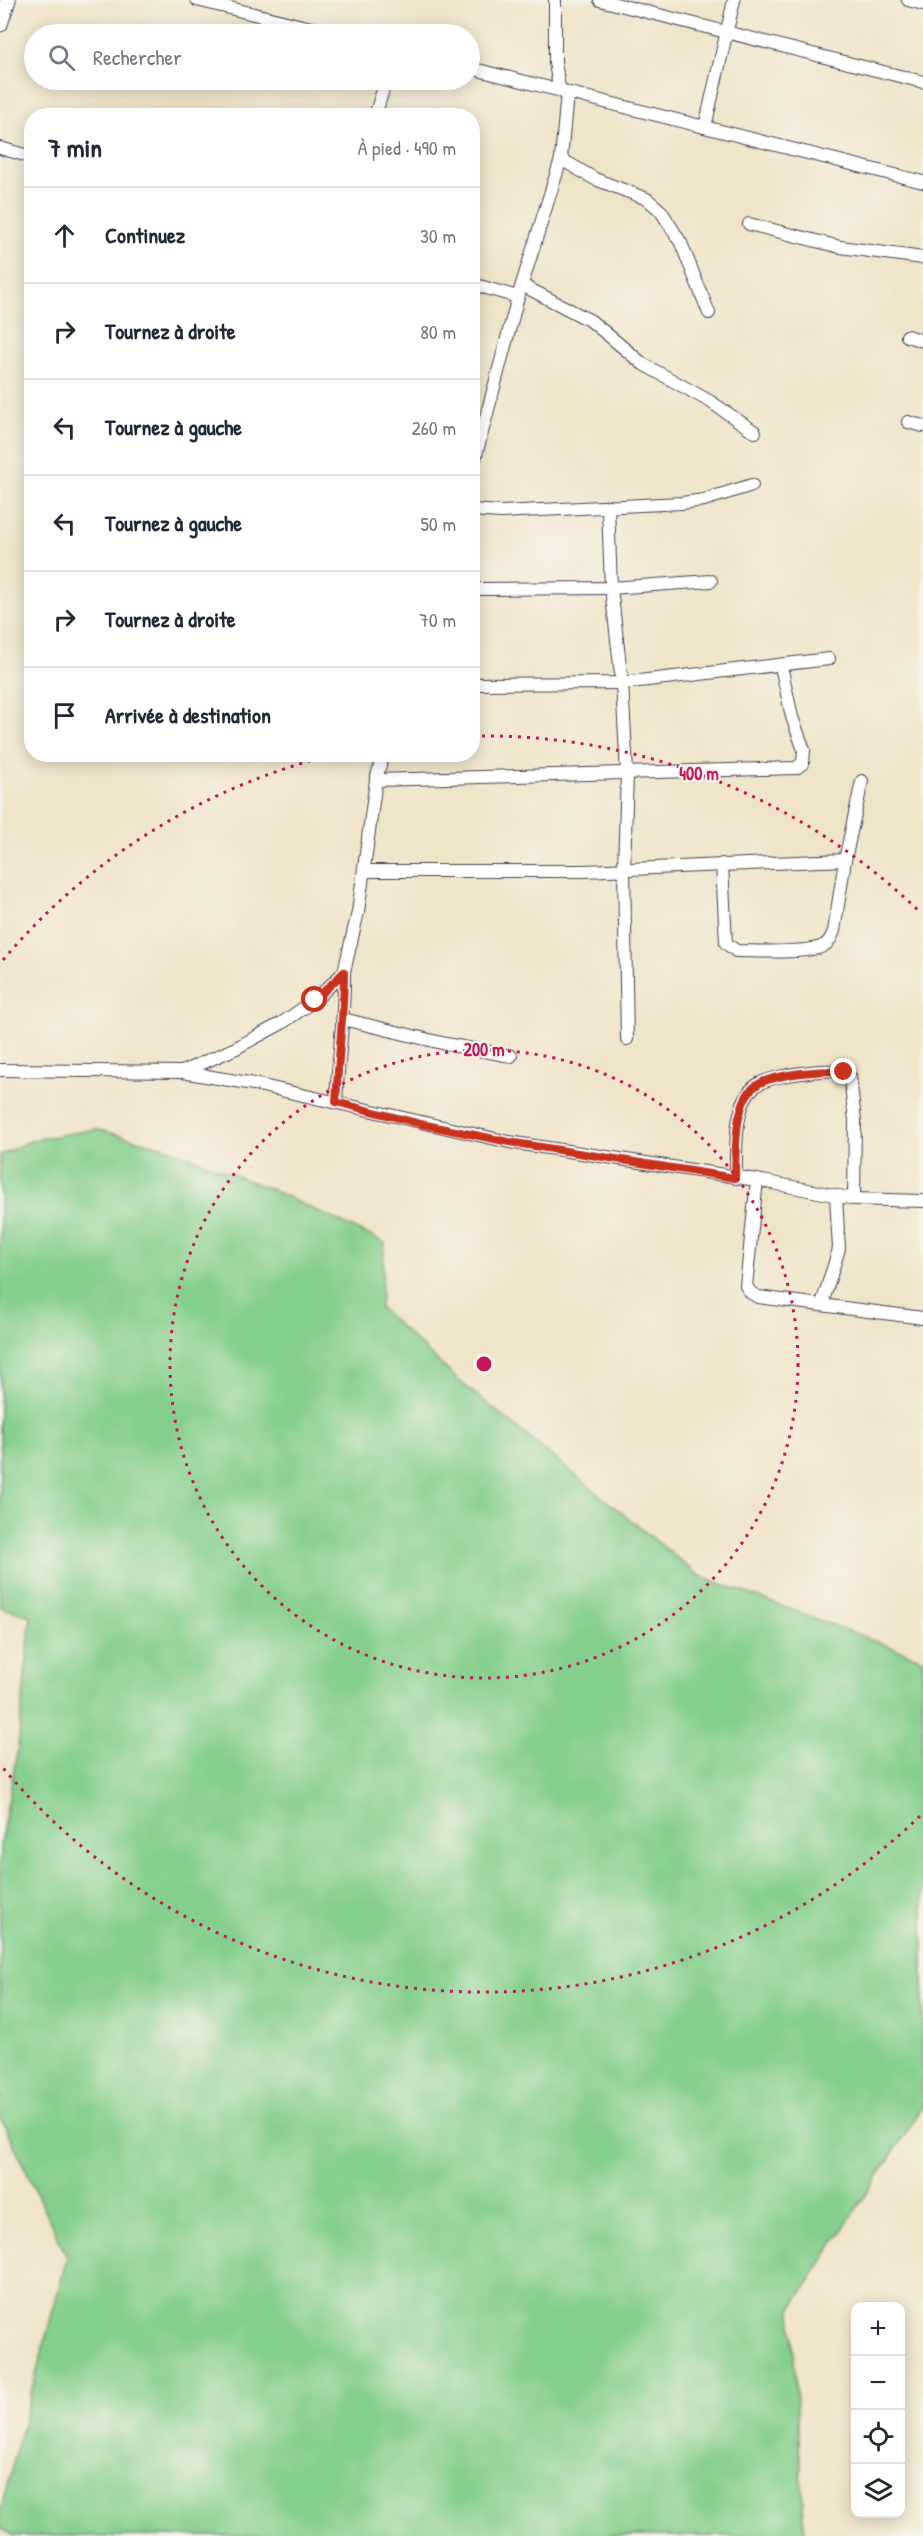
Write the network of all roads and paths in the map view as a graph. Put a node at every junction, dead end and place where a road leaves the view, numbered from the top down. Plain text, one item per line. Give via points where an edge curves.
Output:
1 (8, 0) edge
2 (197, 0) edge
3 (555, 0) edge
4 (600, 0) edge
5 (734, 0) edge
6 (908, 0) edge
7 (923, 4) edge
8 (0, 24) edge
9 (294, 24) edge
10 (727, 32) junction
11 (480, 71) edge
12 (923, 82) edge
13 (383, 90) edge
14 (567, 93) junction
15 (377, 108) edge
16 (705, 127) junction
17 (0, 148) edge
18 (24, 155) edge
19 (561, 159) junction
20 (923, 182) edge
21 (749, 224) dead end
22 (923, 258) edge
23 (522, 285) junction
24 (480, 287) edge
25 (518, 297) junction
26 (709, 313) dead end
27 (907, 336) dead end
28 (923, 340) edge
29 (908, 422) dead end
30 (923, 426) edge
31 (755, 432) dead end
32 (480, 440) edge
33 (752, 485) dead end
34 (608, 506) junction
35 (480, 511) edge
36 (711, 581) dead end
37 (611, 588) junction
38 (480, 589) edge
39 (829, 658) dead end
40 (781, 666) junction
41 (622, 683) junction
42 (480, 684) edge
43 (381, 762) edge
44 (627, 772) junction
45 (376, 780) junction
46 (862, 781) dead end
47 (846, 860) junction
48 (722, 864) junction
49 (624, 869) junction
50 (365, 872) junction
51 (344, 972) junction
52 (343, 1019) junction
53 (627, 1039) dead end
54 (512, 1056) dead end
55 (0, 1070) edge
56 (182, 1072) junction
57 (336, 1102) junction
58 (735, 1178) junction
59 (758, 1180) junction
60 (836, 1196) junction
61 (854, 1199) junction
62 (923, 1201) edge
63 (822, 1304) junction
64 (923, 1318) edge

1 - 8 main road
2 - 9 street
3 - 14 street via 555,63 559,88
4 - 10 street
5 - 10 street
6 - 7 street
10 - 12 street
10 - 16 street
11 - 14 street
13 - 15 street
14 - 16 street
14 - 19 street
16 - 20 street
17 - 18 street
19 - 23 street
19 - 26 street via 595,179 647,199 661,211 681,243
21 - 22 street via 840,248
23 - 25 street
23 - 31 street via 591,321 643,364
24 - 25 street
25 - 32 street
27 - 28 street
29 - 30 street
33 - 34 street via 704,500
34 - 35 street
34 - 37 street
36 - 37 street
37 - 38 street
37 - 41 street
39 - 40 street
40 - 41 street
40 - 44 street via 804,750 803,763 796,768
41 - 42 street
41 - 44 street
43 - 45 street
44 - 45 street
44 - 49 street
45 - 50 street
46 - 47 street
47 - 48 street
47 - 48 street via 830,941 801,950 730,948 726,943
48 - 49 street
49 - 50 street
49 - 53 street
50 - 51 street
51 - 52 street
51 - 56 street via 315,1000 282,1023
52 - 54 street
52 - 57 street
55 - 56 street
56 - 57 street
57 - 58 street via 509,1142
58 - 59 street
58 - 61 street via 741,1112 747,1094 757,1084 808,1072 844,1072 850,1077 855,1120
59 - 60 street
59 - 63 street via 746,1286 758,1297
60 - 61 street
60 - 63 street via 839,1249
61 - 62 street
63 - 64 street

